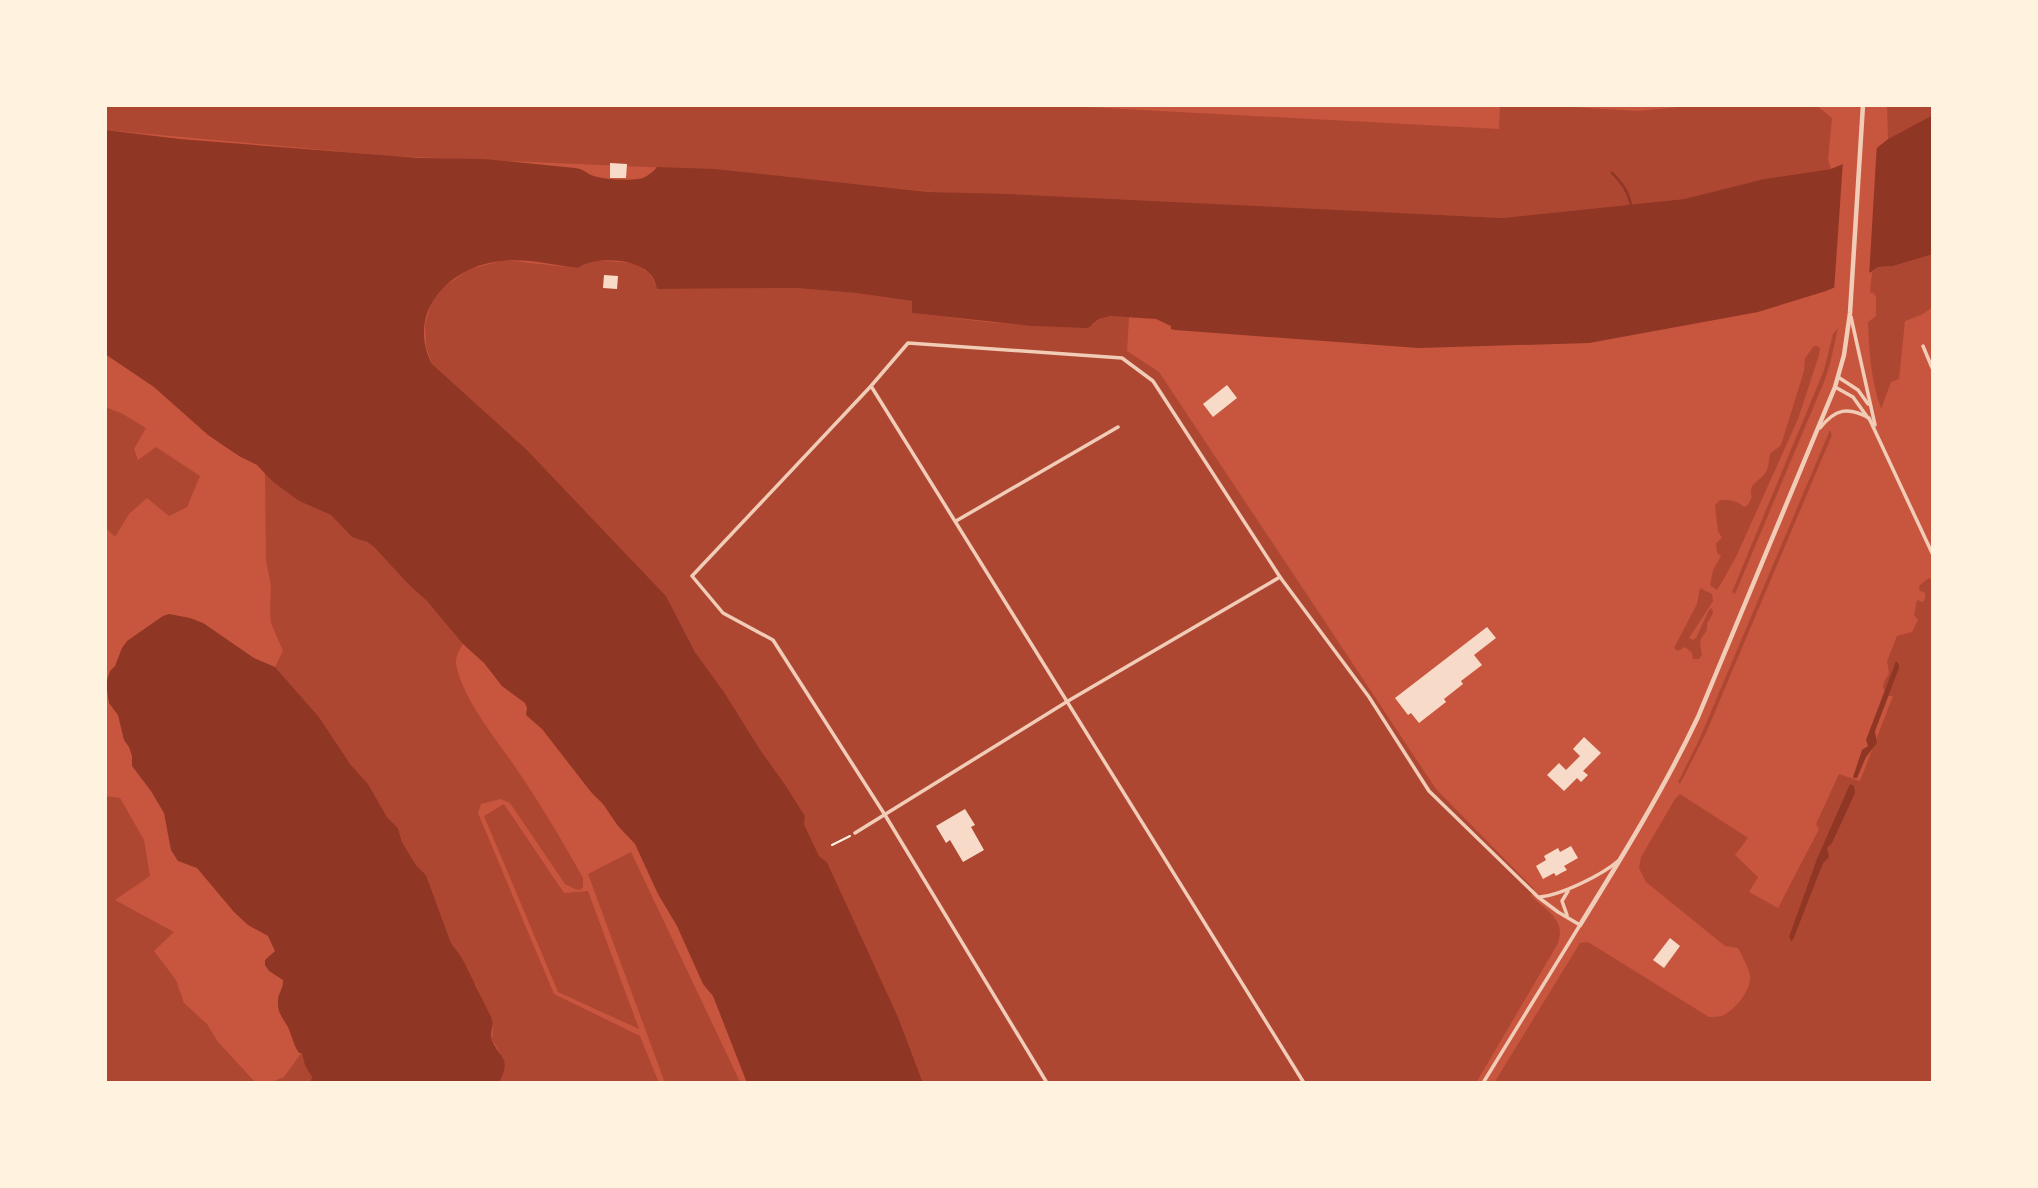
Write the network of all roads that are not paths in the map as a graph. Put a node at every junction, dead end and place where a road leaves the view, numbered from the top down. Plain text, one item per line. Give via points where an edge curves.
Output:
1 (1863, 105) edge
2 (1850, 311) junction
3 (1923, 346) dead end
4 (1933, 370) edge
5 (1838, 377) junction
6 (871, 386) junction
7 (1835, 387) junction
8 (1870, 417) junction
9 (1118, 427) dead end
10 (1816, 433) junction
11 (956, 521) junction
12 (1933, 555) edge
13 (1280, 577) junction
14 (1068, 701) junction
15 (884, 816) junction
16 (855, 833) road end
17 (1626, 852) junction
18 (1602, 872) junction
19 (1607, 882) junction
20 (1569, 889) junction
21 (1538, 897) junction
22 (1570, 919) junction
23 (1580, 925) junction
24 (1047, 1083) edge
25 (1304, 1083) edge
26 (1483, 1083) edge

1 - 2 street
2 - 5 street
2 - 8 street
3 - 4 street
5 - 7 street
5 - 8 street via 1864,397
6 - 11 street
6 - 13 street via 908,343 1122,358 1153,381
6 - 15 street via 692,576 723,613 773,640
7 - 8 street via 1853,397
7 - 10 street
8 - 10 street via 1841,411
8 - 12 street
9 - 11 street
10 - 17 street via 1698,717
11 - 14 street
13 - 14 street
13 - 21 street via 1369,697 1429,790
14 - 15 street
14 - 25 street
15 - 16 street
15 - 24 street
17 - 18 street
17 - 19 street
18 - 19 street
18 - 20 street
19 - 23 street
20 - 21 street
20 - 22 street via 1562,901
21 - 22 street
22 - 23 street
23 - 26 street

